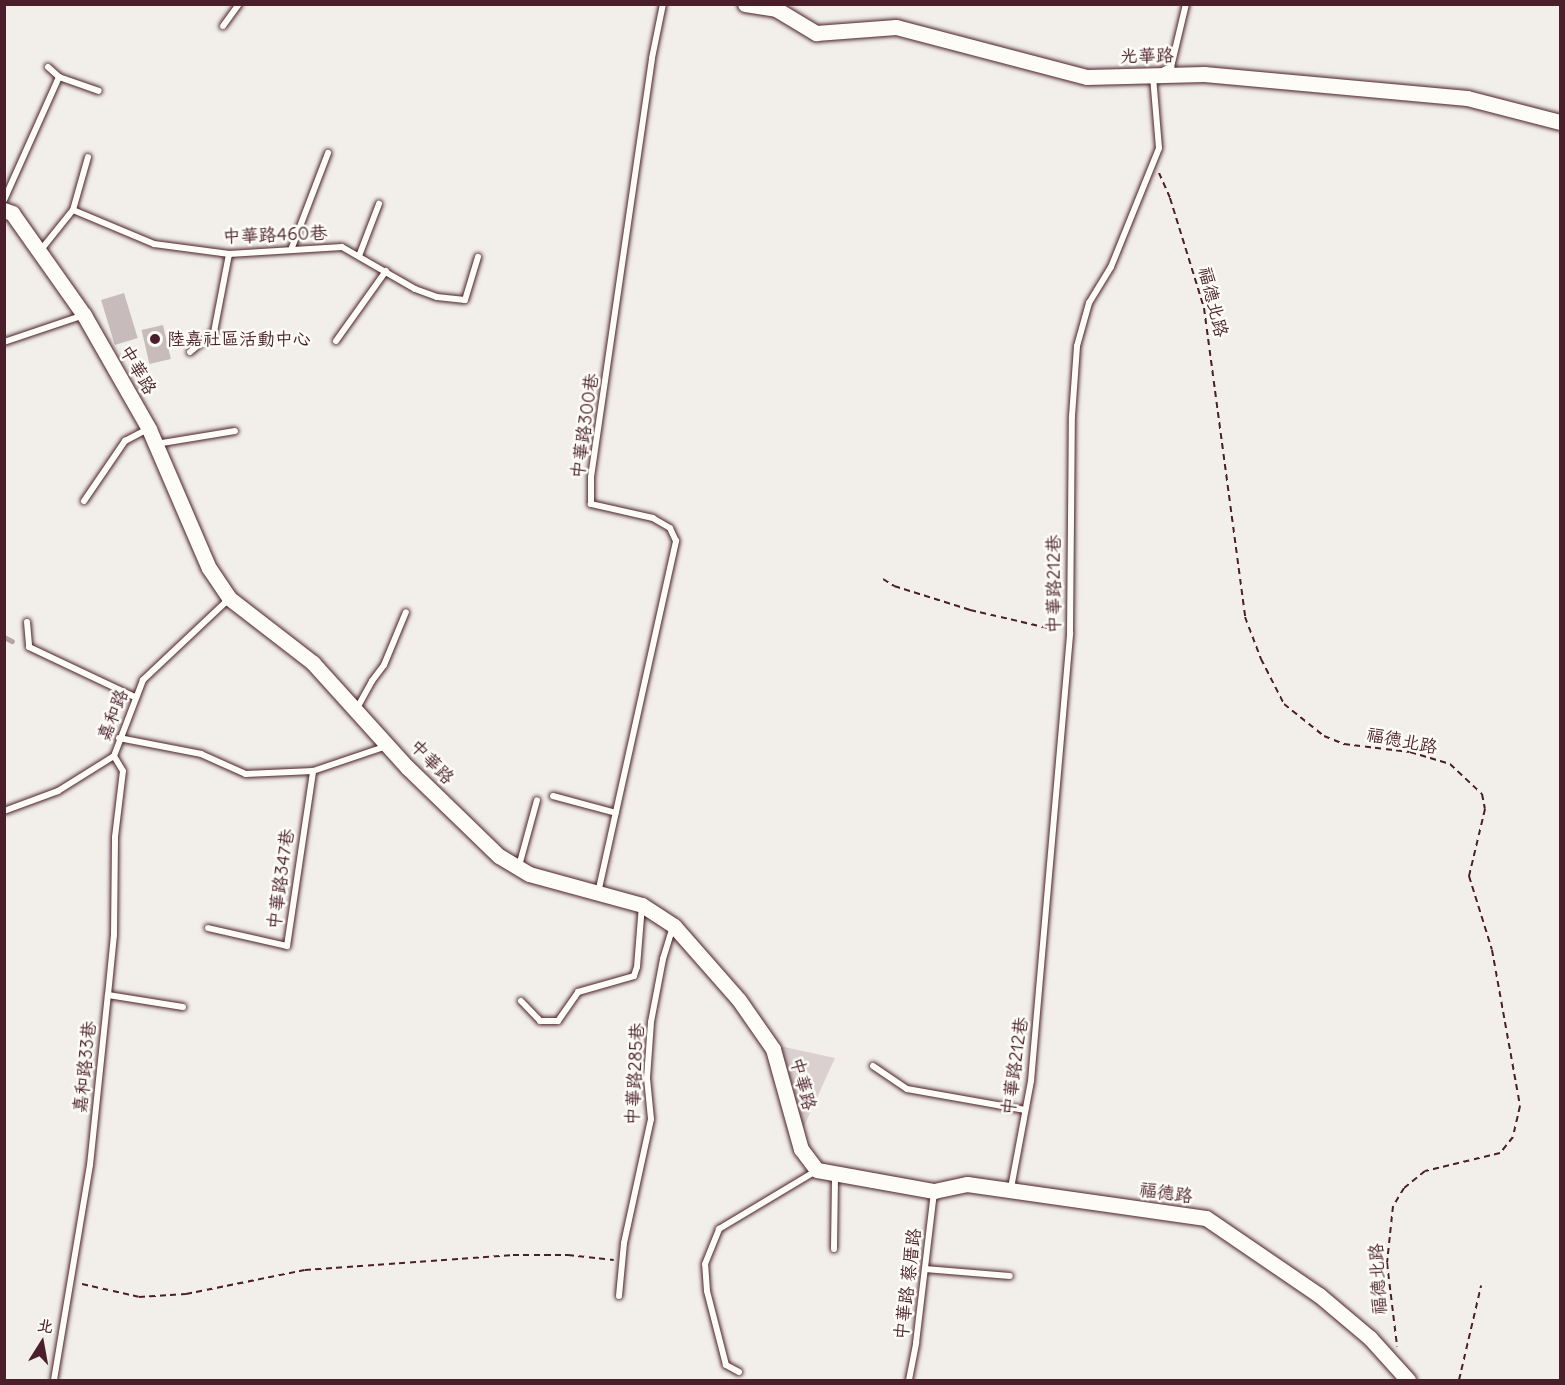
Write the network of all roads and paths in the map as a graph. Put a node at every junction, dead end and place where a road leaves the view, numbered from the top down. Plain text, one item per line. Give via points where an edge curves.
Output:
1 (239, 4) edge
2 (663, 4) edge
3 (745, 4) edge
4 (1186, 4) edge
5 (223, 26) dead end
6 (48, 67) dead end
7 (1153, 75) junction
8 (59, 77) junction
9 (99, 90) dead end
10 (1560, 122) edge
11 (328, 153) dead end
12 (88, 157) dead end
13 (1154, 162) junction
14 (4, 200) edge
15 (379, 204) dead end
16 (4, 210) edge
17 (72, 210) junction
18 (291, 250) junction
19 (39, 251) junction
20 (229, 254) junction
21 (359, 256) junction
22 (478, 257) dead end
23 (386, 271) junction
24 (84, 315) junction
25 (336, 341) dead end
26 (4, 342) edge
27 (190, 352) dead end
28 (149, 429) junction
29 (234, 431) dead end
30 (155, 444) junction
31 (84, 501) dead end
32 (883, 579) dead end
33 (229, 598) junction
34 (406, 612) dead end
35 (27, 622) dead end
36 (1070, 633) junction
37 (135, 697) junction
38 (356, 710) junction
39 (119, 738) junction
40 (390, 745) junction
41 (114, 756) junction
42 (313, 771) junction
43 (553, 796) dead end
44 (537, 800) dead end
45 (4, 811) edge
46 (616, 813) junction
47 (519, 867) junction
48 (597, 893) junction
49 (642, 905) junction
50 (674, 926) junction
51 (208, 928) dead end
52 (108, 995) junction
53 (521, 1000) dead end
54 (183, 1007) dead end
55 (873, 1066) dead end
56 (1025, 1110) junction
57 (817, 1170) junction
58 (835, 1173) junction
59 (934, 1191) junction
60 (1010, 1192) junction
61 (834, 1249) dead end
62 (622, 1261) junction
63 (925, 1269) junction
64 (1010, 1276) dead end
65 (70, 1281) junction
66 (1481, 1287) dead end
67 (619, 1296) dead end
68 (739, 1372) dead end
69 (1405, 1377) edge
70 (54, 1380) edge
71 (909, 1380) edge
72 (1459, 1380) edge

1 - 5 lane
2 - 46 lane, 中華路300巷 via 591,477 591,504 653,518 670,528 676,541
3 - 7 street, 光華路 via 776,9 816,33 896,27 1088,77
4 - 7 lane via 1171,67
6 - 8 lane
7 - 10 street, 光華路 via 1204,74 1467,98
7 - 13 lane, 中華路212巷 via 1159,148
8 - 9 lane
8 - 14 lane
11 - 18 lane
12 - 17 lane
13 - 36 lane, 中華路212巷 via 1111,267 1089,303 1077,346 1072,416
13 - 69 path, 福德北路 via 1170,198 1204,308 1245,617 1284,704 1324,736 1344,744 1410,752 1449,764 1482,794 1485,809 1469,876 1492,950 1520,1106 1513,1137 1500,1153 1425,1171 1404,1188 1393,1206 1387,1263
15 - 21 lane
16 - 19 street, 中華路 via 12,213
17 - 19 lane
17 - 20 lane, 中華路460巷 via 154,244
18 - 20 lane, 中華路460巷
18 - 21 lane, 中華路460巷 via 342,247
19 - 24 street, 中華路
20 - 27 lane via 214,332
21 - 23 lane, 中華路460巷
22 - 23 lane, 中華路460巷 via 465,300 437,297 415,289
23 - 25 lane
24 - 26 lane
24 - 28 street, 中華路
28 - 30 street, 中華路
28 - 31 lane via 125,441
29 - 30 lane
30 - 33 street, 中華路 via 209,568
32 - 36 path via 970,610
33 - 37 lane, 嘉和路 via 143,680
33 - 38 street, 中華路 via 313,663
34 - 38 lane via 384,665
35 - 37 lane via 29,647
36 - 56 lane, 中華路212巷 via 1048,909
37 - 39 lane, 嘉和路
38 - 40 street, 中華路
39 - 41 lane, 嘉和路
39 - 42 lane via 201,754 246,774
40 - 42 lane
40 - 47 street, 中華路 via 407,767 500,856
41 - 45 lane, 嘉和路 via 58,790
41 - 52 lane, 嘉和路33巷 via 123,771 115,837 114,935
42 - 51 lane, 中華路347巷 via 286,946
43 - 46 lane
44 - 47 lane
46 - 48 lane, 中華路300巷
47 - 48 street, 中華路 via 529,874
48 - 49 street, 中華路
49 - 50 street, 中華路
49 - 53 lane via 634,976 578,992 558,1021 540,1021
50 - 57 street, 中華路 via 739,1000 773,1049 801,1149
50 - 62 lane, 中華路285巷 via 663,959 651,1022 651,1119
52 - 54 lane
52 - 65 lane, 嘉和路33巷 via 90,1166
55 - 56 lane via 907,1089
56 - 60 lane, 中華路212巷
57 - 58 street
57 - 68 lane via 719,1228 705,1264 707,1291 726,1365
58 - 59 street
58 - 61 lane
59 - 60 street, 福德路 via 967,1184
59 - 63 lane, 中華路 蔡厝路
60 - 69 street, 福德路 via 1206,1218 1319,1294 1370,1338
62 - 65 path via 568,1254 305,1270 186,1294 139,1298
62 - 67 lane, 中華路285巷
63 - 64 lane
63 - 71 lane, 中華路 蔡厝路
65 - 70 lane, 嘉和路33巷
66 - 72 path

